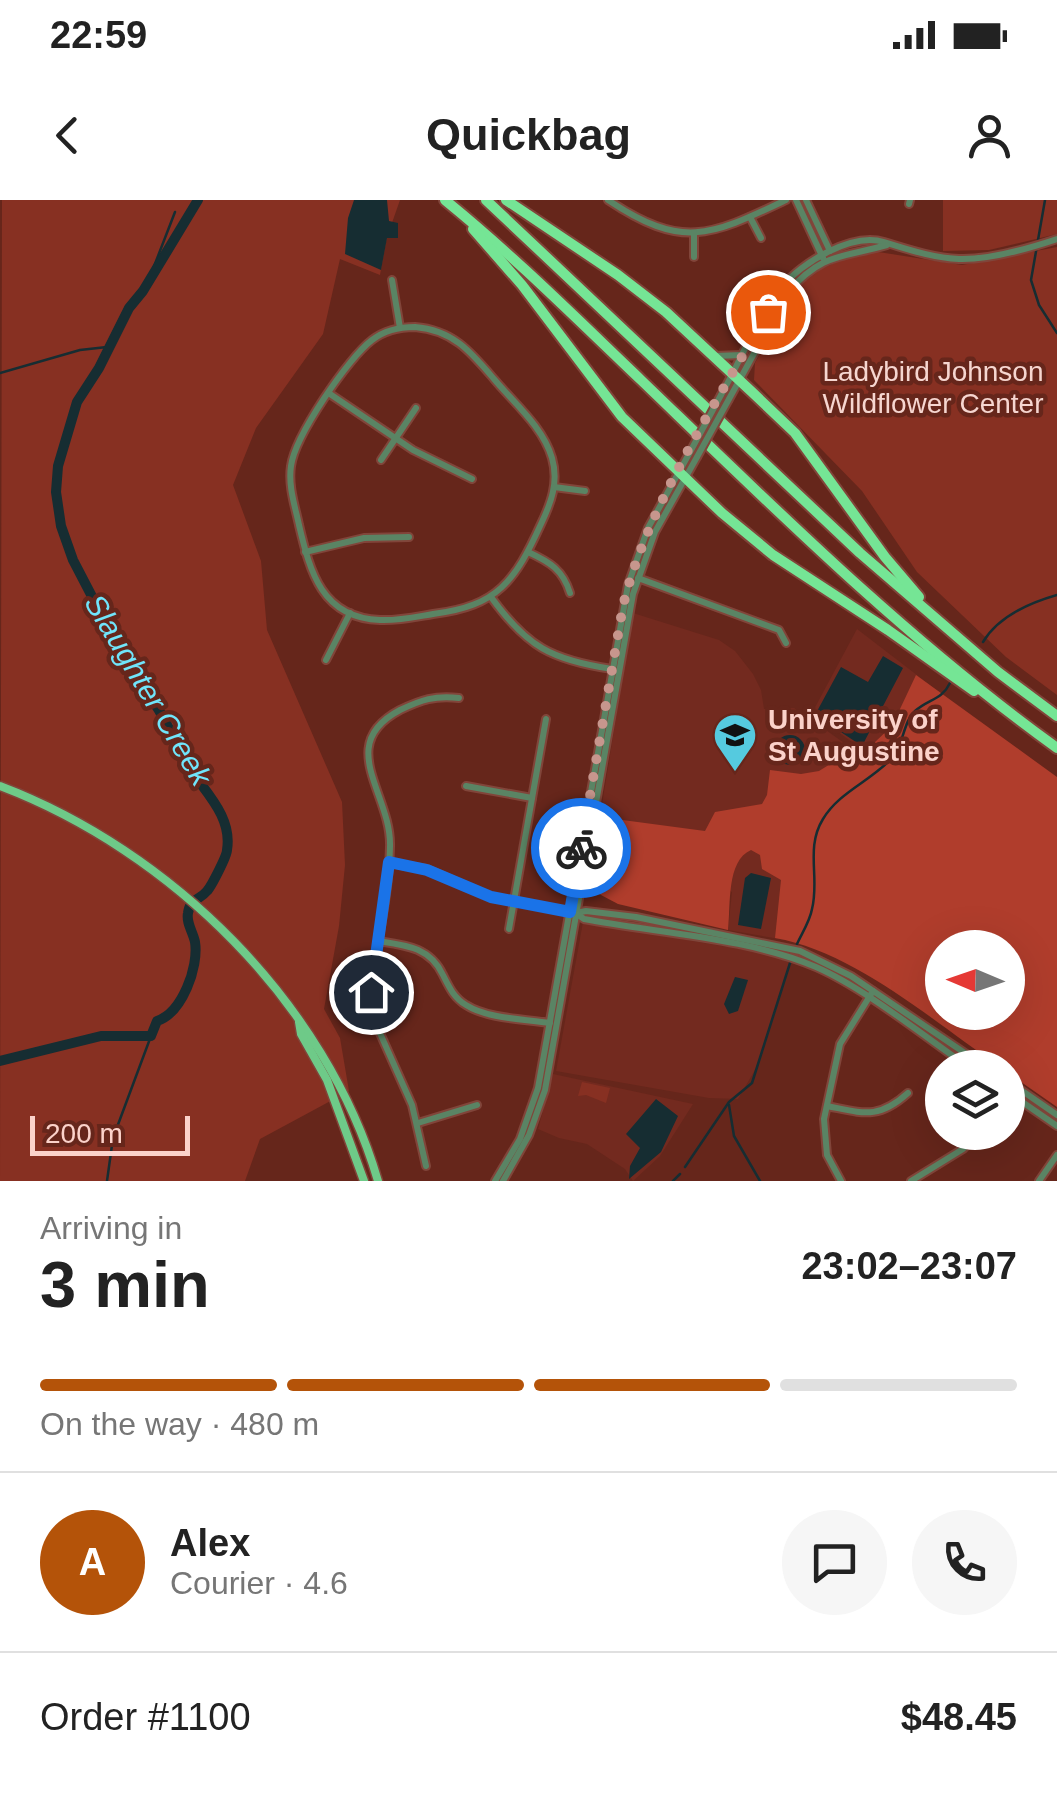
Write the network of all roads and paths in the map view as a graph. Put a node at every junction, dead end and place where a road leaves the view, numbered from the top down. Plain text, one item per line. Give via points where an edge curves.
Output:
1 (486, 200) edge
2 (506, 200) edge
3 (608, 200) edge
4 (786, 200) edge
5 (796, 200) edge
6 (806, 200) edge
7 (449, 203) edge
8 (750, 218) junction
9 (694, 233) junction
10 (761, 238) dead end
11 (1057, 239) edge
12 (827, 256) junction
13 (694, 257) dead end
14 (392, 280) dead end
15 (400, 328) junction
16 (743, 355) junction
17 (713, 356) junction
18 (736, 378) junction
19 (330, 394) junction
20 (416, 408) dead end
21 (395, 438) junction
22 (380, 460) dead end
23 (682, 474) junction
24 (472, 479) dead end
25 (554, 487) junction
26 (585, 490) dead end
27 (675, 497) junction
28 (707, 498) junction
29 (409, 537) dead end
30 (306, 552) junction
31 (528, 552) junction
32 (638, 578) junction
33 (570, 594) dead end
34 (491, 597) junction
35 (350, 613) junction
36 (947, 628) junction
37 (786, 642) dead end
38 (326, 660) dead end
39 (615, 669) junction
40 (459, 698) dead end
41 (1006, 711) junction
42 (1057, 716) edge
43 (546, 719) dead end
44 (1057, 748) edge
45 (466, 786) dead end
46 (0, 788) edge
47 (532, 798) junction
48 (389, 862) junction
49 (514, 902) junction
50 (573, 912) junction
51 (509, 930) dead end
52 (378, 941) junction
53 (874, 991) junction
54 (868, 999) junction
55 (299, 1022) junction
56 (553, 1024) junction
57 (943, 1050) edge
58 (961, 1050) edge
59 (908, 1093) dead end
60 (1025, 1096) edge
61 (1025, 1100) edge
62 (477, 1104) dead end
63 (827, 1106) junction
64 (1057, 1115) edge
65 (418, 1123) junction
66 (1057, 1126) edge
67 (526, 1133) junction
68 (961, 1150) edge
69 (1057, 1155) edge
70 (426, 1166) dead end
71 (1042, 1180) edge
72 (364, 1181) edge
73 (378, 1181) edge
74 (494, 1181) edge
75 (502, 1181) edge
76 (841, 1181) edge
77 (911, 1181) edge

1 - 36 highway
2 - 17 highway via 618,275
3 - 9 street via 657,228
4 - 8 street
5 - 12 street
6 - 12 street
7 - 23 highway via 522,285 622,417
7 - 41 highway via 858,585
8 - 9 street
8 - 10 street
9 - 13 street
11 - 12 street via 958,259 887,245
12 - 16 street via 796,271 781,288
12 - 18 street via 788,292
14 - 15 street
15 - 19 street via 369,342
15 - 25 street via 436,330 468,348 544,438
16 - 17 street
16 - 18 street
17 - 18 highway
18 - 23 street, bridge
18 - 36 highway via 795,433 885,557
19 - 21 street
19 - 30 street via 300,437 290,469
20 - 21 street
21 - 22 street
21 - 24 street
23 - 27 street
23 - 28 highway
23 - 39 street via 648,528 633,569
25 - 26 street
25 - 31 street
27 - 28 street via 694,492
27 - 32 street
28 - 41 highway via 773,556
29 - 30 street via 370,537
30 - 35 street via 319,586
31 - 33 street via 556,566
31 - 34 street
32 - 37 street via 778,630
32 - 39 street
34 - 35 street via 464,610 388,620
34 - 39 street via 544,652
35 - 38 street
36 - 42 highway
39 - 50 street
40 - 48 street via 422,700 384,720 371,736 368,763 389,824
41 - 44 highway
43 - 47 street
45 - 47 street
46 - 55 main road via 106,838 163,876 241,948
47 - 49 street
48 - 49 street
48 - 52 street
49 - 50 street
49 - 51 street
50 - 53 street via 788,947
50 - 54 street via 789,957
50 - 56 street
52 - 56 street via 426,954 467,1006
52 - 65 street via 374,1016
53 - 54 street
53 - 58 street
54 - 57 street
54 - 63 street via 840,1044
55 - 72 main road
55 - 73 main road via 341,1090
56 - 67 street
59 - 63 street via 876,1113
60 - 64 street
61 - 66 street
62 - 65 street
63 - 76 street via 824,1140
65 - 70 street
67 - 74 street
67 - 75 street
68 - 77 street
69 - 71 street

